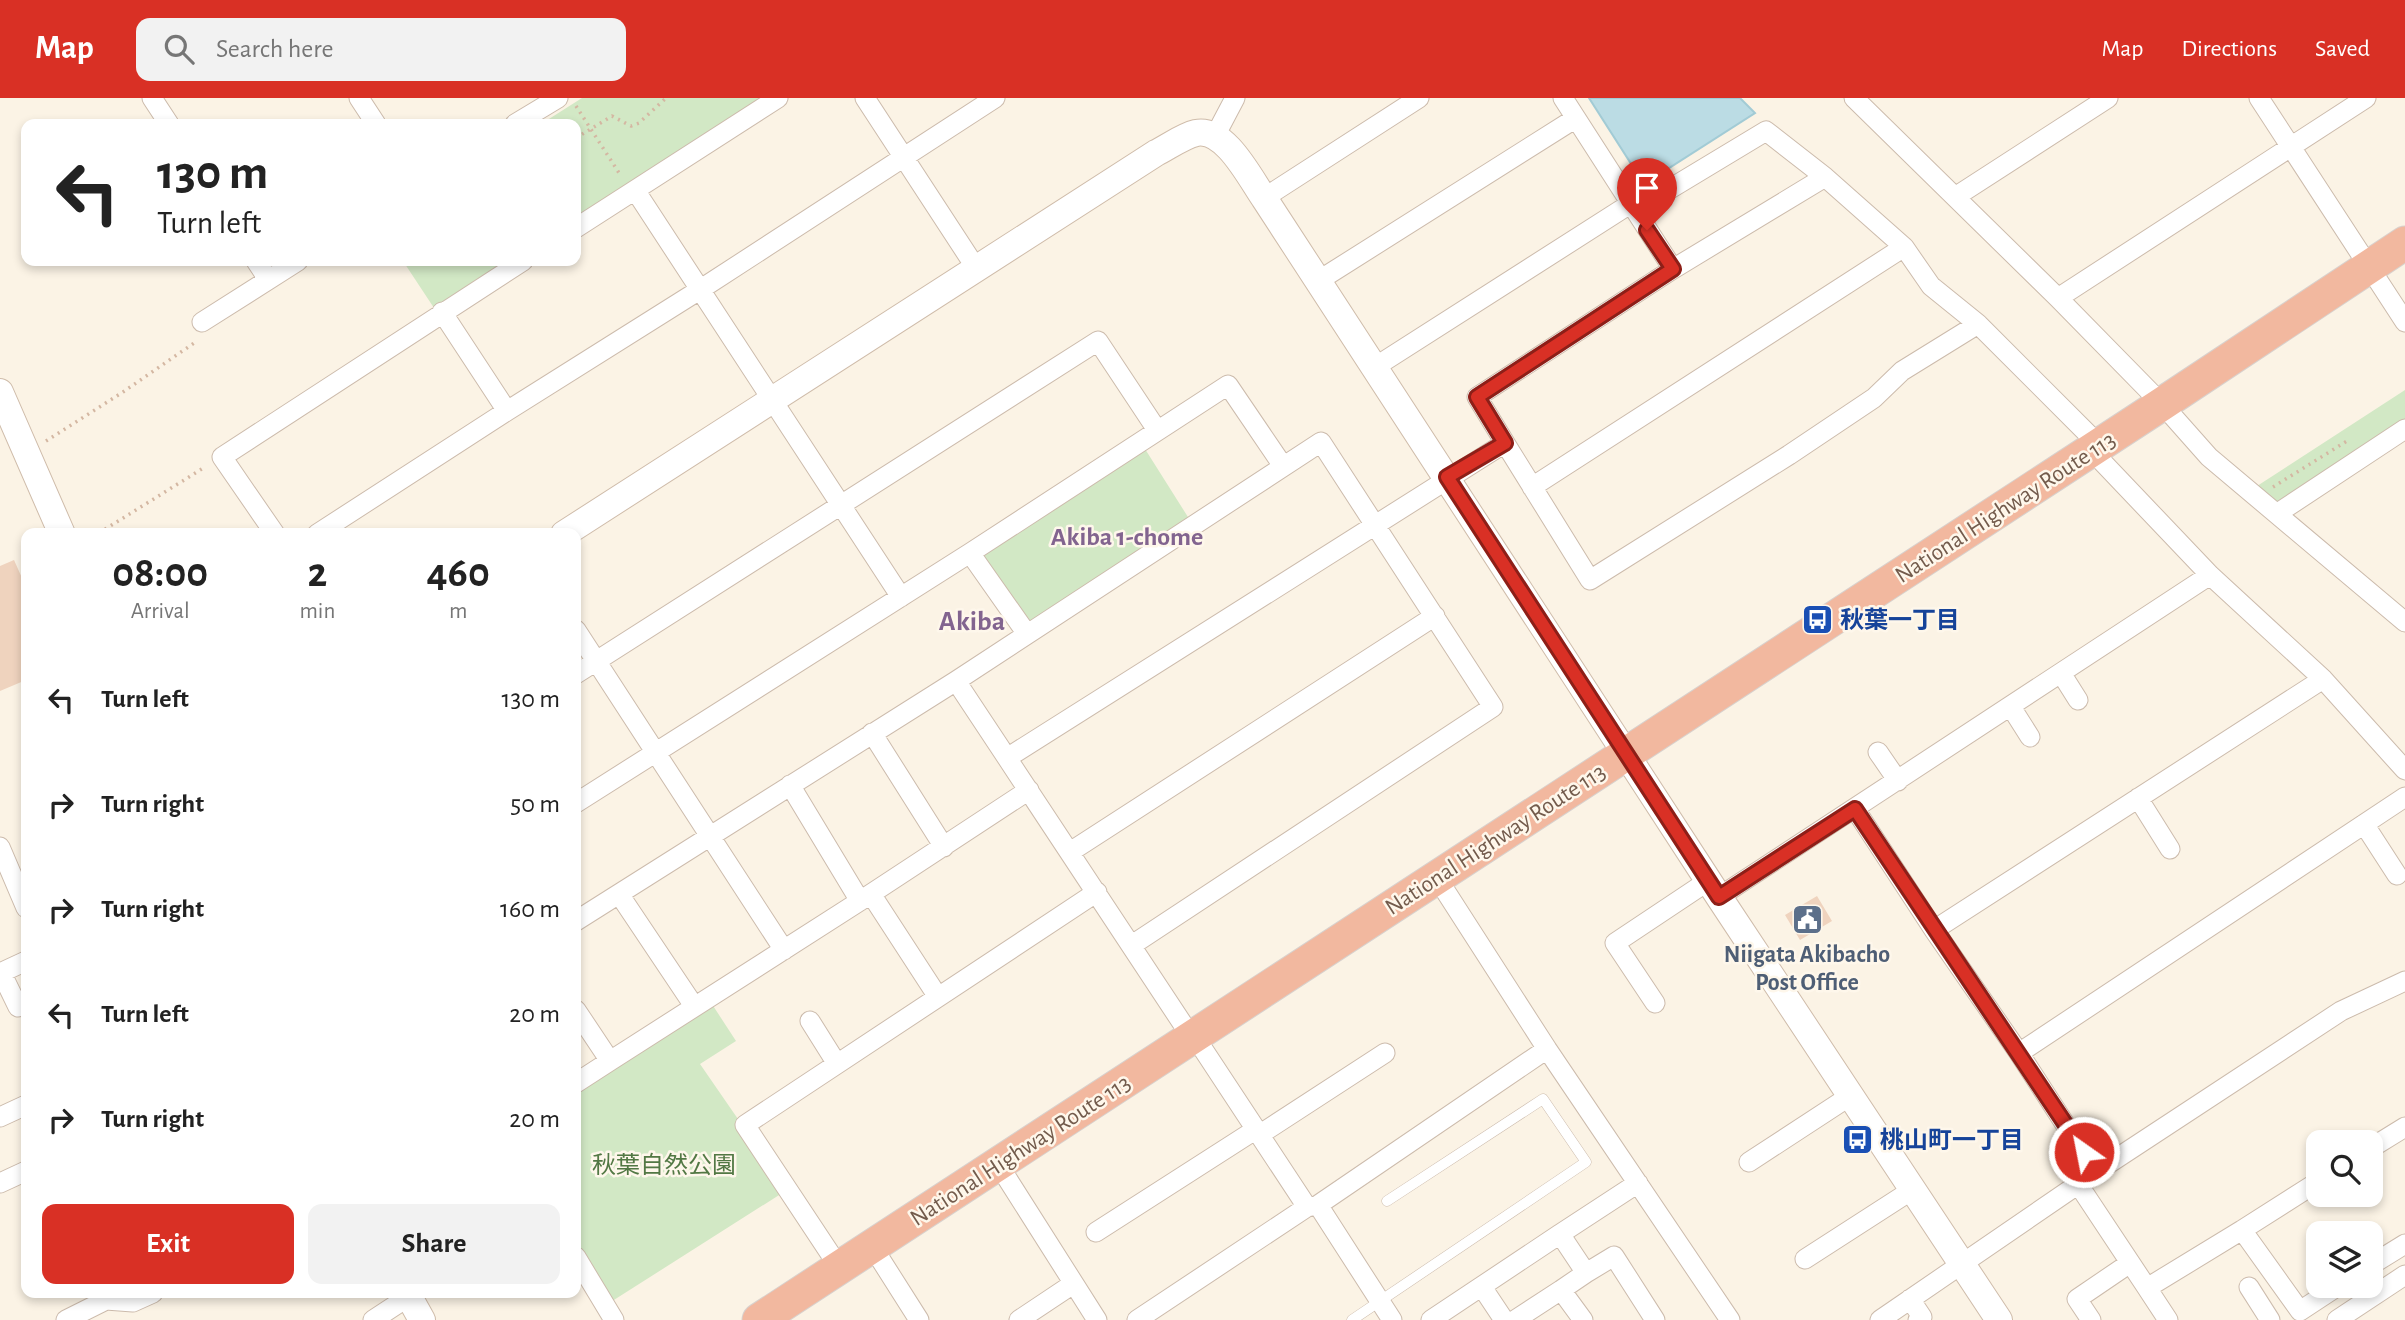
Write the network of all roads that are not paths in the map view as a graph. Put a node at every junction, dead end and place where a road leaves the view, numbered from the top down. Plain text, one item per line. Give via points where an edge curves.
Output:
1 (152, 98) edge
2 (359, 98) edge
3 (558, 98) edge
4 (778, 98) edge
5 (865, 98) edge
6 (995, 98) edge
7 (1235, 98) edge
8 (1419, 98) edge
9 (1563, 98) edge
10 (1854, 98) edge
11 (2108, 98) edge
12 (2259, 98) edge
13 (2366, 98) edge
14 (1576, 118) junction
15 (166, 119) edge
16 (373, 119) edge
17 (523, 119) edge
18 (1215, 136) junction
19 (2290, 148) junction
20 (904, 156) junction
21 (1825, 177) junction
22 (634, 191) junction
23 (1955, 197) junction
24 (1264, 198) junction
25 (1632, 207) junction
26 (581, 225) edge
27 (2405, 243) edge
28 (1904, 247) junction
29 (259, 266) edge
30 (290, 266) edge
31 (515, 266) edge
32 (2369, 266) junction
33 (976, 268) junction
34 (1673, 269) junction
35 (268, 279) junction
36 (1318, 281) junction
37 (701, 289) junction
38 (2058, 298) junction
39 (442, 312) junction
40 (202, 321) road end
41 (2405, 322) edge
42 (1978, 324) junction
43 (1375, 367) junction
44 (0, 392) edge
45 (773, 400) junction
46 (2162, 404) junction
47 (507, 411) junction
48 (2405, 429) edge
49 (1157, 430) junction
50 (1505, 443) junction
51 (2095, 447) junction
52 (1283, 466) junction
53 (1447, 477) junction
54 (1532, 487) junction
55 (841, 504) junction
56 (2278, 513) junction
57 (1375, 524) junction
58 (59, 528) edge
59 (271, 528) edge
60 (326, 528) edge
61 (573, 528) edge
62 (970, 553) junction
63 (2210, 575) junction
64 (901, 597) junction
65 (2401, 613) edge
66 (1435, 616) junction
67 (1027, 634) junction
68 (581, 638) edge
69 (596, 661) junction
70 (581, 671) edge
71 (2061, 673) junction
72 (2323, 679) junction
73 (956, 681) junction
74 (2078, 700) dead end
75 (2011, 707) junction
76 (872, 733) junction
77 (2030, 737) dead end
78 (1878, 752) dead end
79 (655, 753) junction
80 (1626, 753) junction
81 (1007, 758) junction
82 (2405, 770) edge
83 (1898, 781) junction
84 (790, 785) junction
85 (1029, 790) junction
86 (2405, 797) edge
87 (2138, 798) junction
88 (581, 800) edge
89 (1855, 809) junction
90 (2364, 824) junction
91 (710, 835) junction
92 (0, 847) edge
93 (944, 847) junction
94 (2170, 849) dead end
95 (1070, 852) junction
96 (2397, 875) dead end
97 (1437, 878) junction
98 (1714, 889) junction
99 (1097, 892) junction
100 (619, 894) junction
101 (21, 896) edge
102 (866, 898) junction
103 (581, 918) edge
104 (1934, 930) junction
105 (1132, 945) junction
106 (784, 950) junction
107 (21, 963) edge
108 (1, 973) edge
109 (2405, 981) edge
110 (938, 997) junction
111 (1656, 1003) dead end
112 (694, 1006) junction
113 (18, 1007) dead end
114 (581, 1018) edge
115 (810, 1021) dead end
116 (1194, 1037) junction
117 (1547, 1049) junction
118 (1385, 1053) dead end
119 (2019, 1053) junction
120 (610, 1061) junction
121 (837, 1064) junction
122 (581, 1080) edge
123 (1850, 1096) junction
124 (21, 1107) edge
125 (0, 1117) edge
126 (2405, 1127) edge
127 (1257, 1132) junction
128 (2383, 1141) edge
129 (1749, 1162) dead end
130 (998, 1164) junction
131 (2096, 1172) junction
132 (21, 1173) edge
133 (0, 1183) edge
134 (1638, 1183) junction
135 (2078, 1184) junction
136 (2306, 1189) edge
137 (1912, 1190) junction
138 (1387, 1201) dead end
139 (1312, 1206) junction
140 (2242, 1230) junction
141 (1096, 1232) dead end
142 (1560, 1234) junction
143 (2405, 1244) edge
144 (872, 1246) junction
145 (2383, 1258) edge
146 (1805, 1259) dead end
147 (2130, 1263) junction
148 (1962, 1264) junction
149 (581, 1265) edge
150 (839, 1267) junction
151 (1586, 1273) junction
152 (2405, 1275) edge
153 (1073, 1284) junction
154 (1482, 1287) junction
155 (2249, 1287) dead end
156 (2147, 1288) junction
157 (1561, 1290) junction
158 (142, 1298) edge
159 (403, 1298) edge
160 (409, 1298) edge
161 (2320, 1298) edge
162 (1910, 1299) junction
163 (1380, 1301) junction
164 (1926, 1319) edge
165 (66, 1320) edge
166 (373, 1320) edge
167 (422, 1320) edge
168 (614, 1320) edge
169 (760, 1320) edge
170 (919, 1320) edge
171 (1019, 1320) edge
172 (1097, 1320) edge
173 (1137, 1320) edge
174 (1352, 1320) edge
175 (1392, 1320) edge
176 (1431, 1320) edge
177 (1504, 1320) edge
178 (1515, 1320) edge
179 (1583, 1320) edge
180 (1655, 1320) edge
181 (1730, 1320) edge
182 (1880, 1320) edge
183 (1999, 1320) edge
184 (2091, 1320) edge
185 (2168, 1320) edge
186 (2270, 1320) edge
187 (2337, 1320) edge

1 - 15 street
2 - 16 street
3 - 17 street
4 - 22 street
5 - 20 street
6 - 20 street
7 - 18 street
8 - 24 street
9 - 14 street
10 - 23 street
11 - 23 street
12 - 19 street
13 - 19 street
14 - 25 street
14 - 36 street
18 - 24 street via 1226,144
18 - 33 street via 1197,132 1156,153
19 - 32 street
19 - 38 street
20 - 33 street
20 - 37 street
21 - 25 street via 1766,131
21 - 28 street
21 - 34 street
22 - 26 street
22 - 37 street
23 - 38 street
24 - 36 street
25 - 34 street
25 - 43 street
27 - 32 highway, National Highway Route 113
28 - 42 street via 1931,286
28 - 54 street
29 - 35 street
30 - 35 street
31 - 39 street
32 - 41 street
32 - 46 highway, National Highway Route 113
33 - 45 street
34 - 50 street via 1477,397
35 - 40 street
36 - 43 street
37 - 45 street
37 - 47 street
38 - 46 street
39 - 47 street
39 - 59 street via 222,457
42 - 51 street
42 - 54 street via 1902,371 1874,398 1789,455 1590,580
43 - 53 street
44 - 58 street
45 - 55 street
45 - 61 street
46 - 51 highway, National Highway Route 113
46 - 56 street via 2209,457
47 - 60 street
48 - 56 street
49 - 52 street via 1228,385
49 - 55 street via 1098,341
49 - 62 street
50 - 53 street
50 - 54 street
51 - 63 street
51 - 80 highway, National Highway Route 113
52 - 57 street via 1321,442
52 - 67 street
53 - 57 street
53 - 80 street
55 - 64 street
55 - 69 street
56 - 65 street
57 - 66 street
57 - 81 street
62 - 64 street
62 - 67 street
63 - 71 street
63 - 72 street
64 - 79 street
66 - 95 street
66 - 105 street via 1493,707
67 - 73 street
68 - 69 street
69 - 70 street
69 - 79 street
71 - 74 street
71 - 75 street
72 - 82 street
72 - 87 street
73 - 76 street
73 - 81 street
75 - 77 street
75 - 83 street
76 - 84 street
76 - 93 street
78 - 83 street
79 - 88 street
79 - 91 street
80 - 97 highway, National Highway Route 113
80 - 98 street
81 - 85 street
83 - 89 street
84 - 91 street
84 - 102 street
85 - 93 street
85 - 95 street
86 - 90 street
87 - 94 street
87 - 104 street
89 - 98 street
89 - 104 street
90 - 96 street
90 - 119 street
91 - 100 street
91 - 106 street
92 - 101 street
93 - 102 street
95 - 99 street
97 - 116 highway, National Highway Route 113
97 - 117 street
98 - 111 street via 1615,943
98 - 123 street
99 - 105 street
99 - 110 street
100 - 103 street
100 - 112 street
102 - 106 street
102 - 110 street
104 - 119 street
105 - 116 street
106 - 112 street
107 - 108 street
108 - 113 street
109 - 131 street via 2341,1011
110 - 121 street
112 - 120 street
114 - 120 street
115 - 121 street
116 - 127 street
116 - 130 highway, National Highway Route 113
117 - 134 street
117 - 139 street
118 - 127 street
119 - 131 street
120 - 122 street
121 - 150 street via 745,1125
123 - 129 street
123 - 137 street
124 - 125 street
126 - 128 street
127 - 139 street
127 - 141 street
130 - 144 highway, National Highway Route 113
130 - 153 street
131 - 135 street
132 - 133 street
134 - 142 street
134 - 181 street
135 - 147 street
135 - 148 street
136 - 140 street
137 - 146 street
137 - 148 street
138 - 163 lane via 1543,1099 1586,1162
139 - 163 street
139 - 173 street
140 - 156 street
140 - 161 street via 2300,1311
142 - 151 street
142 - 154 street
143 - 145 street
144 - 150 highway, National Highway Route 113
144 - 170 street
147 - 156 street
147 - 184 street via 2077,1299
148 - 162 street
148 - 183 street
149 - 168 street
150 - 169 highway, National Highway Route 113
151 - 157 street
151 - 180 street via 1614,1256
152 - 187 street
153 - 171 street
153 - 172 street
154 - 176 street
154 - 177 street
155 - 186 street
156 - 185 street
157 - 178 street
157 - 179 street
158 - 165 street via 106,1300
159 - 166 street
160 - 167 street
162 - 164 street
162 - 182 street
163 - 174 lane
163 - 175 street

